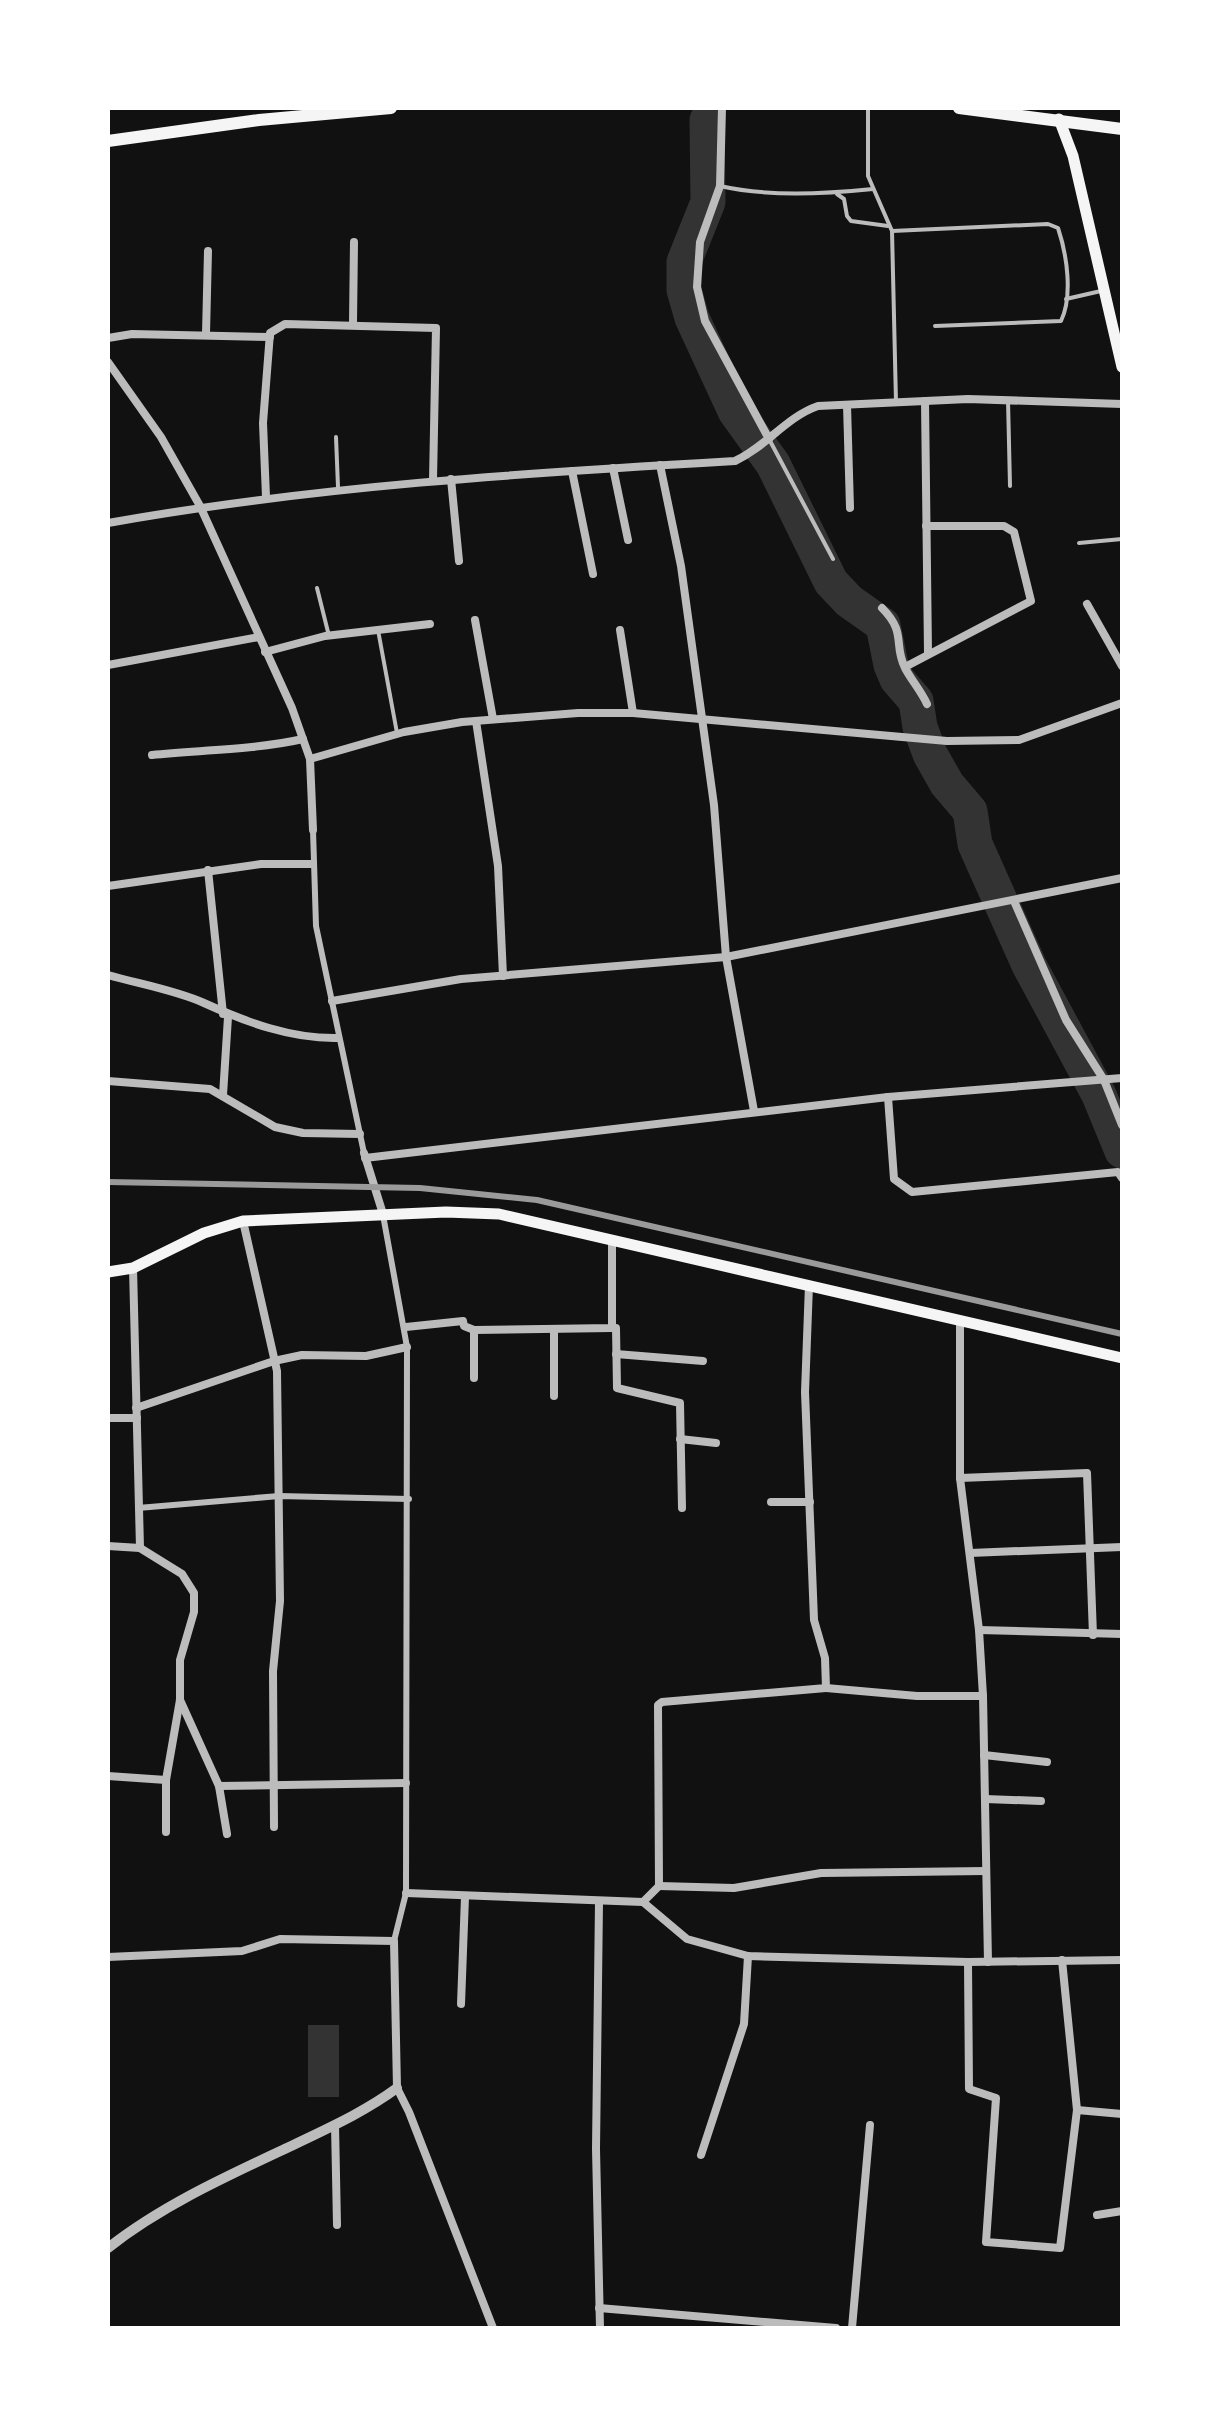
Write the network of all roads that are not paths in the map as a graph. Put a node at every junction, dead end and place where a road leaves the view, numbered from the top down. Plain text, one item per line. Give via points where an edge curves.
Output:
1 (391, 108) edge
2 (722, 108) edge
3 (868, 108) edge
4 (959, 108) edge
5 (1058, 113) edge
6 (1122, 129) edge
7 (108, 141) edge
8 (720, 186) junction
9 (873, 189) junction
10 (835, 193) junction
11 (890, 228) junction
12 (354, 242) dead end
13 (208, 251) dead end
14 (1104, 290) junction
15 (1066, 298) junction
16 (353, 324) junction
17 (936, 326) dead end
18 (206, 334) junction
19 (270, 337) junction
20 (108, 338) edge
21 (108, 362) edge
22 (1122, 366) edge
23 (1008, 400) junction
24 (924, 401) junction
25 (896, 402) junction
26 (1122, 404) edge
27 (847, 405) junction
28 (336, 437) dead end
29 (766, 441) junction
30 (660, 465) junction
31 (613, 468) junction
32 (572, 470) junction
33 (451, 479) junction
34 (433, 480) junction
35 (1010, 486) dead end
36 (339, 492) junction
37 (266, 497) junction
38 (200, 506) junction
39 (850, 508) dead end
40 (108, 522) edge
41 (926, 526) junction
42 (1122, 539) edge
43 (628, 540) dead end
44 (1079, 543) dead end
45 (833, 559) dead end
46 (459, 560) dead end
47 (592, 574) dead end
48 (318, 588) dead end
49 (1087, 604) dead end
50 (882, 608) dead end
51 (474, 620) dead end
52 (430, 624) dead end
53 (378, 630) junction
54 (620, 630) dead end
55 (328, 636) junction
56 (259, 637) junction
57 (265, 652) junction
58 (928, 653) junction
59 (108, 665) edge
60 (1122, 666) edge
61 (904, 668) junction
62 (1122, 703) edge
63 (927, 704) dead end
64 (634, 713) junction
65 (493, 719) junction
66 (701, 719) junction
67 (476, 721) junction
68 (398, 734) junction
69 (303, 739) junction
70 (152, 755) dead end
71 (310, 759) junction
72 (314, 830) joint
73 (314, 864) junction
74 (208, 870) junction
75 (1122, 878) edge
76 (108, 886) edge
77 (1014, 901) junction
78 (726, 958) junction
79 (108, 976) edge
80 (504, 976) junction
81 (332, 1002) junction
82 (225, 1015) junction
83 (338, 1038) junction
84 (1122, 1078) edge
85 (108, 1080) edge
86 (1104, 1080) junction
87 (223, 1094) junction
88 (888, 1097) junction
89 (754, 1111) junction
90 (1122, 1125) edge
91 (360, 1134) junction
92 (365, 1156) junction
93 (1121, 1173) edge
94 (383, 1214) junction
95 (243, 1221) junction
96 (612, 1238) junction
97 (134, 1268) junction
98 (108, 1272) edge
99 (809, 1285) junction
100 (960, 1320) junction
101 (406, 1327) junction
102 (554, 1328) junction
103 (612, 1328) junction
104 (474, 1330) junction
105 (407, 1347) junction
106 (616, 1354) junction
107 (1122, 1358) edge
108 (274, 1360) junction
109 (703, 1360) dead end
110 (474, 1378) dead end
111 (554, 1396) dead end
112 (136, 1413) junction
113 (108, 1418) edge
114 (680, 1438) junction
115 (716, 1443) dead end
116 (960, 1478) junction
117 (278, 1496) junction
118 (409, 1499) junction
119 (771, 1502) dead end
120 (810, 1502) junction
121 (138, 1508) junction
122 (682, 1508) dead end
123 (108, 1546) edge
124 (1122, 1547) edge
125 (140, 1548) junction
126 (1090, 1549) junction
127 (970, 1553) junction
128 (979, 1630) junction
129 (1122, 1634) edge
130 (1093, 1635) junction
131 (826, 1688) junction
132 (983, 1696) junction
133 (180, 1700) junction
134 (984, 1755) junction
135 (1047, 1762) dead end
136 (108, 1776) edge
137 (166, 1780) junction
138 (273, 1783) junction
139 (406, 1783) junction
140 (219, 1786) junction
141 (985, 1799) junction
142 (1041, 1801) dead end
143 (274, 1827) dead end
144 (166, 1832) dead end
145 (227, 1834) dead end
146 (986, 1871) junction
147 (659, 1886) junction
148 (406, 1893) junction
149 (466, 1897) junction
150 (598, 1902) junction
151 (642, 1902) junction
152 (394, 1941) junction
153 (748, 1956) junction
154 (108, 1957) edge
155 (1062, 1960) junction
156 (1122, 1960) edge
157 (968, 1962) junction
158 (988, 1962) junction
159 (461, 2004) dead end
160 (397, 2088) junction
161 (1077, 2110) junction
162 (1122, 2114) edge
163 (335, 2124) junction
164 (870, 2125) dead end
165 (701, 2155) dead end
166 (1122, 2211) edge
167 (1097, 2216) dead end
168 (337, 2224) dead end
169 (108, 2248) edge
170 (599, 2308) junction
171 (720, 2318) junction
172 (493, 2328) edge
173 (600, 2328) edge
174 (719, 2328) edge
175 (836, 2328) edge
176 (852, 2328) edge

1 - 7 main road
2 - 8 street
3 - 9 lane
4 - 5 main road
5 - 6 main road
5 - 14 main road
8 - 10 lane
8 - 29 street via 700,242 698,287 705,320
9 - 10 lane
9 - 11 lane
10 - 11 lane via 852,220
11 - 15 lane via 1048,224 1058,228 1064,247
11 - 25 lane
12 - 16 street
13 - 18 street
14 - 15 lane
14 - 22 main road
15 - 17 lane via 1061,322
16 - 19 street via 285,324
16 - 34 street via 436,328
18 - 19 street
18 - 20 street
19 - 37 street
21 - 38 street
23 - 24 street
23 - 26 street
23 - 35 lane
24 - 25 street
24 - 41 street
25 - 27 street
27 - 29 street via 802,412
27 - 39 street
28 - 36 lane
29 - 30 street via 735,461
29 - 45 lane
30 - 31 street
30 - 66 street
31 - 32 street
31 - 43 street
32 - 33 street
32 - 47 street
33 - 34 street
33 - 46 street
34 - 36 street
36 - 37 street
37 - 38 street
38 - 40 street
38 - 56 street
41 - 58 street
41 - 58 street via 1004,526 1014,532 1031,601
42 - 44 lane
48 - 55 lane
49 - 60 street
50 - 61 street via 897,623
51 - 65 street
52 - 53 street
53 - 55 street
53 - 68 lane
54 - 64 street
55 - 57 street
56 - 57 street
56 - 59 street
57 - 69 street
58 - 61 street
61 - 63 street
62 - 66 street via 1019,740 938,740
64 - 65 street
64 - 66 street
65 - 67 street
66 - 78 street
67 - 68 street
67 - 80 street via 498,866
68 - 71 street
69 - 70 street
69 - 71 street
71 - 72 street
72 - 73 street
73 - 74 street
73 - 81 street via 316,926
74 - 76 street
74 - 82 street
75 - 77 street
77 - 78 street
77 - 86 street via 1066,1020
78 - 80 street
78 - 89 street
79 - 82 street via 203,1002
80 - 81 street
81 - 83 street
82 - 83 street via 312,1038
82 - 87 street
83 - 91 street
84 - 86 street
85 - 87 street
86 - 88 street
86 - 90 street
87 - 91 street via 275,1127
88 - 89 street
88 - 93 street via 894,1179 912,1192
89 - 92 street
91 - 92 street
92 - 94 street
94 - 95 main road
94 - 96 main road via 500,1214
94 - 101 street
95 - 97 main road
95 - 108 street
96 - 99 main road
96 - 103 street
97 - 98 main road
97 - 112 street
99 - 100 main road
99 - 120 street
100 - 107 main road
100 - 116 street
101 - 104 street via 463,1321
101 - 105 street
102 - 103 street
102 - 104 street
102 - 111 street
103 - 106 street
104 - 110 street
105 - 108 street
105 - 118 street
106 - 109 street
106 - 114 street via 616,1388 680,1403
108 - 112 street
108 - 117 street
112 - 113 street
112 - 121 street
114 - 115 street
114 - 122 street
116 - 126 street via 1087,1472
116 - 127 street
117 - 118 street
117 - 121 street
117 - 138 street
118 - 139 street
119 - 120 street
120 - 131 street via 814,1620
121 - 125 street
123 - 125 street
124 - 126 street
125 - 133 street via 182,1574 194,1593 180,1660
126 - 127 street
126 - 130 street
127 - 128 street
128 - 130 street
128 - 132 street
129 - 130 street
131 - 132 street
131 - 147 street via 658,1705
132 - 134 street
133 - 137 street
133 - 140 street
134 - 135 street
134 - 141 street
136 - 137 street
137 - 144 street
138 - 139 street
138 - 140 street
138 - 143 street
139 - 148 street
140 - 145 street
141 - 142 street
141 - 146 street
146 - 147 street via 821,1872 734,1888
146 - 158 street
147 - 151 street
148 - 149 street
148 - 152 street
149 - 150 street
149 - 159 street
150 - 151 street
150 - 170 street
151 - 153 street via 686,1939
152 - 154 street via 280,1939 242,1951
152 - 160 street
153 - 157 street
153 - 165 street via 744,2024
155 - 156 street
155 - 158 street
155 - 161 street
157 - 158 street
157 - 161 street via 969,2089 996,2098 986,2242 1060,2248
160 - 163 street
160 - 172 street
161 - 162 street
163 - 168 street
163 - 169 street via 146,2220
164 - 176 street
166 - 167 street
170 - 171 street
170 - 173 street
171 - 174 street
171 - 175 street

